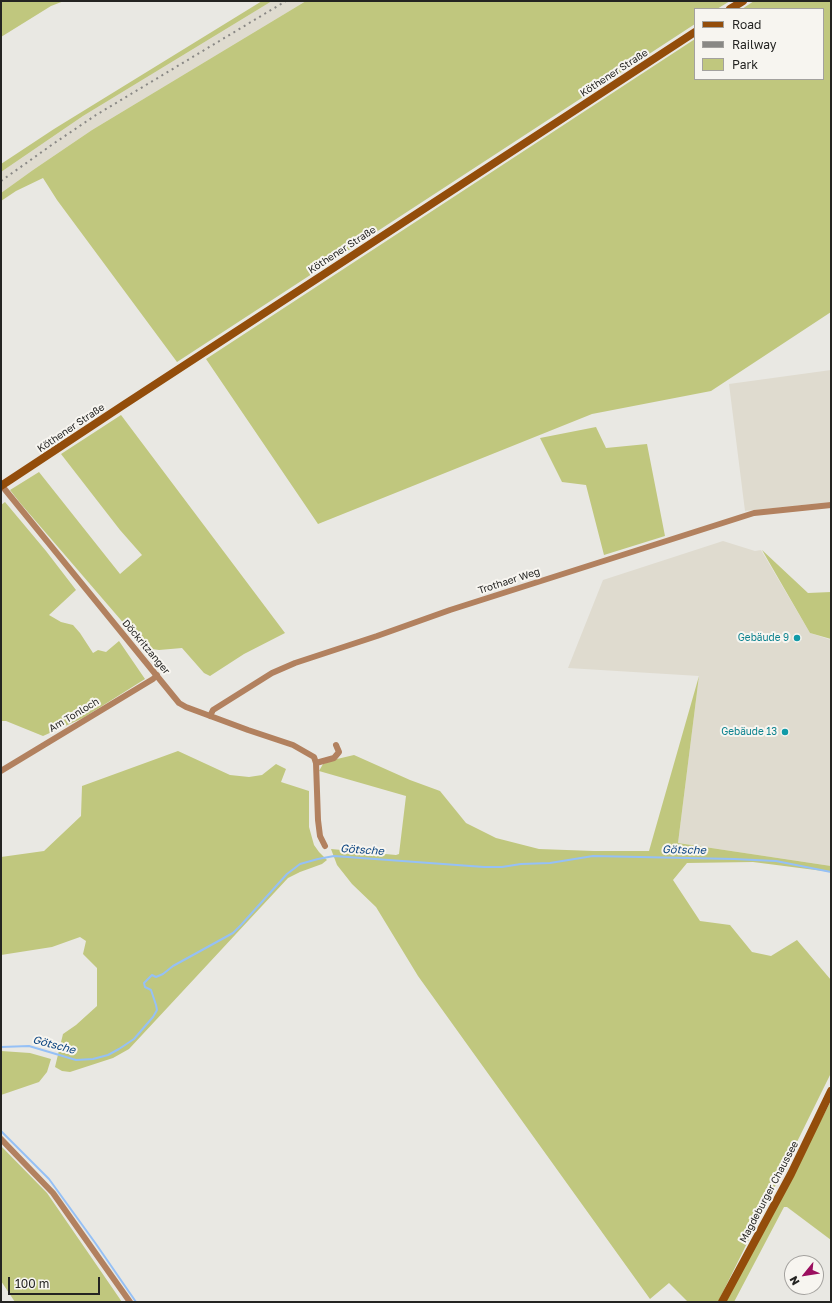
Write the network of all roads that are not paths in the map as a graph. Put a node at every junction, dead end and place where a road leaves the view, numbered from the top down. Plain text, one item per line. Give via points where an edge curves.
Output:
1 (743, 1) edge
2 (732, 8) edge
3 (694, 33) edge
4 (1, 486) edge
5 (831, 505) edge
6 (157, 675) junction
7 (210, 716) junction
8 (336, 746) dead end
9 (316, 763) junction
10 (1, 771) edge
11 (325, 846) dead end
12 (831, 1091) edge
13 (1, 1139) edge
14 (130, 1302) edge
15 (722, 1302) edge

1 - 2 main road
3 - 4 main road, Köthener Straße
4 - 6 street, Döckritzanger
5 - 7 street, Trothaer Weg via 754,513 295,662 272,673 213,710
6 - 7 street, Döckritzanger via 179,703
6 - 10 street, Am Tonloch
7 - 9 street, Döckritzanger via 293,745 314,757
8 - 9 street via 339,752 334,758
9 - 11 street via 318,820 320,836
12 - 15 main road, Magdeburger Chaussee via 791,1174
13 - 14 street via 52,1193

